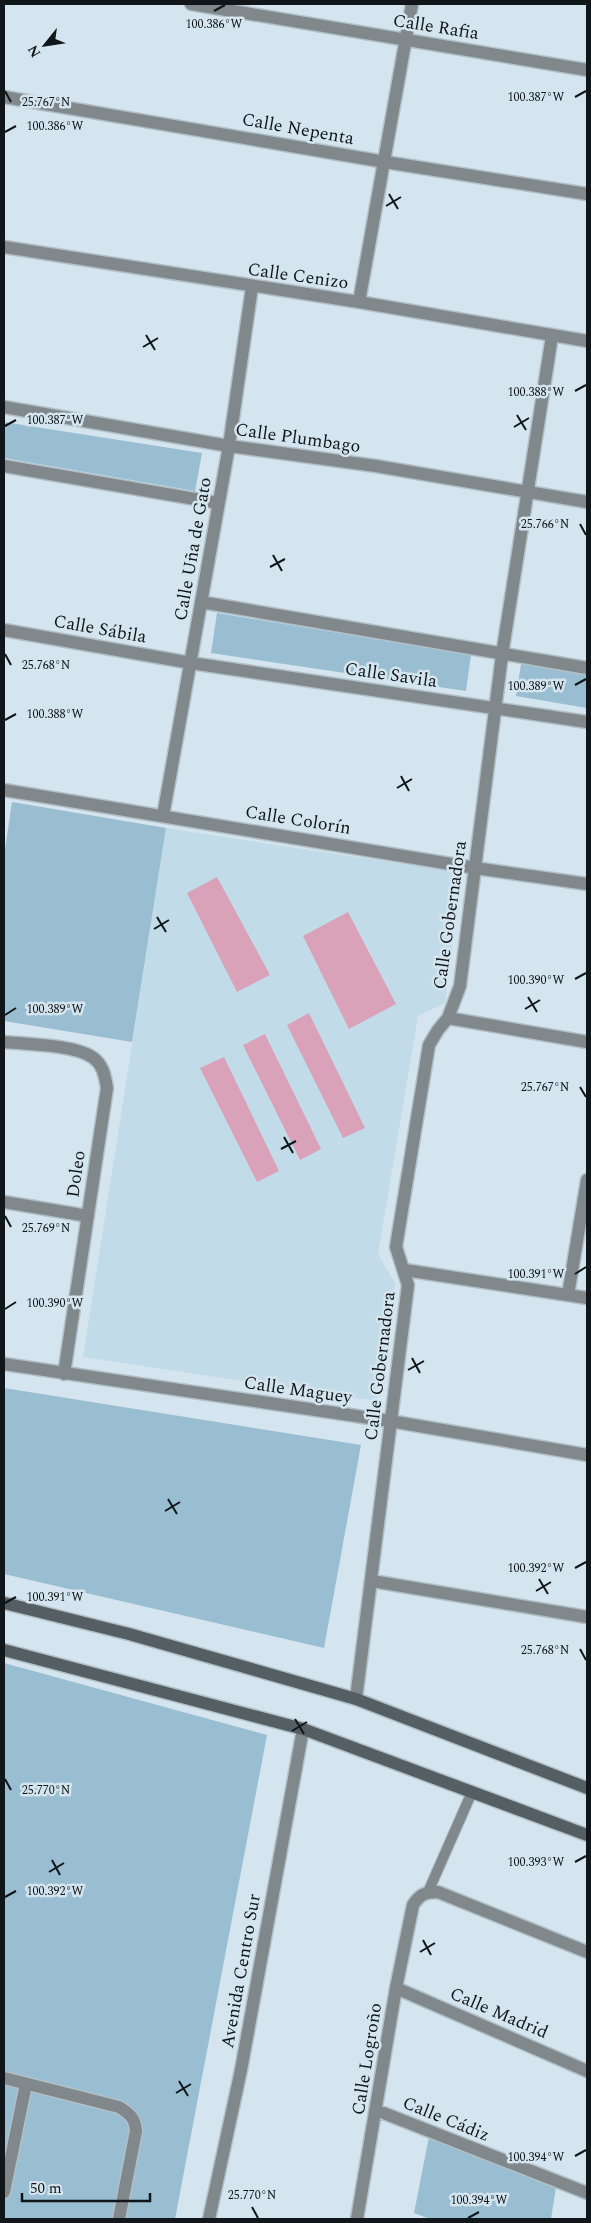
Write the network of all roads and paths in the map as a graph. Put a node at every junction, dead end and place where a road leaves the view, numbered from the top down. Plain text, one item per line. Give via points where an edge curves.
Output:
1 (191, 4) edge
2 (412, 4) edge
3 (406, 40) junction
4 (587, 70) edge
5 (4, 97) edge
6 (385, 162) junction
7 (587, 194) edge
8 (4, 247) edge
9 (252, 287) junction
10 (360, 302) junction
11 (552, 336) junction
12 (587, 341) edge
13 (4, 407) edge
14 (229, 446) junction
15 (4, 466) edge
16 (529, 492) junction
17 (587, 502) edge
18 (218, 503) junction
19 (201, 602) junction
20 (4, 630) edge
21 (502, 655) junction
22 (190, 663) junction
23 (587, 668) edge
24 (495, 708) junction
25 (587, 722) edge
26 (4, 790) edge
27 (163, 816) junction
28 (476, 868) junction
29 (587, 884) edge
30 (448, 1018) junction
31 (4, 1042) edge
32 (587, 1042) edge
33 (587, 1180) edge
34 (4, 1202) edge
35 (88, 1216) junction
36 (405, 1270) junction
37 (568, 1295) junction
38 (587, 1298) edge
39 (4, 1364) edge
40 (64, 1374) junction
41 (390, 1421) junction
42 (587, 1455) edge
43 (372, 1582) junction
44 (4, 1603) edge
45 (587, 1617) edge
46 (4, 1650) edge
47 (356, 1699) junction
48 (303, 1729) junction
49 (587, 1788) edge
50 (472, 1792) junction
51 (587, 1835) edge
52 (428, 1892) junction
53 (587, 1952) edge
54 (396, 1988) junction
55 (587, 2070) edge
56 (4, 2078) edge
57 (26, 2084) junction
58 (376, 2110) junction
59 (4, 2192) edge
60 (587, 2193) edge
61 (360, 2218) edge
62 (119, 2219) edge
63 (209, 2219) edge

1 - 3 street, Calle Rafia
2 - 3 street
3 - 4 street, Calle Rafia
3 - 6 street
5 - 6 street, Calle Nepenta
6 - 7 street, Calle Nepenta
6 - 10 street
8 - 9 street, Calle Cenizo
9 - 10 street, Calle Cenizo
9 - 14 street, Calle Uña de Gato
10 - 11 street, Calle Cenizo
11 - 12 street, Calle Cenizo
11 - 16 street, Calle Gobernadora
13 - 14 street, Calle Plumbago
14 - 16 street, Calle Plumbago via 376,466
14 - 18 street, Calle Uña de Gato
15 - 18 street
16 - 17 street, Calle Plumbago
16 - 21 street, Calle Gobernadora
18 - 19 street, Calle Uña de Gato
19 - 21 street, Calle Savila
19 - 22 street, Calle Uña de Gato
20 - 22 street, Calle Sábila
21 - 23 street, Calle Savila
21 - 24 street, Calle Gobernadora
22 - 24 street, Calle Savila
22 - 27 street, Calle Uña de Gato
24 - 25 street, Calle Savila
24 - 28 street, Calle Gobernadora
26 - 27 street, Calle Colorín
27 - 28 street, Calle Colorín
28 - 29 street, Calle Colorín
28 - 30 street, Calle Gobernadora via 460,986
30 - 32 street
30 - 36 street, Calle Gobernadora via 430,1045 396,1247
31 - 35 street, Doleo via 79,1051 94,1058 104,1072 107,1088
33 - 37 street
34 - 35 street
35 - 40 street, Doleo
36 - 37 street
36 - 41 street, Calle Gobernadora via 408,1285
37 - 38 street
39 - 40 street, Calle Maguey
40 - 41 street, Calle Maguey
41 - 42 street, Calle Maguey
41 - 43 street, Calle Gobernadora
43 - 45 street
43 - 47 street, Calle Gobernadora
44 - 47 main road via 130,1634
46 - 48 main road
47 - 49 main road
48 - 50 main road
48 - 63 street, Avenida Centro Sur via 241,2070
50 - 51 main road
50 - 52 lane
52 - 53 street via 438,1892
52 - 54 street, Calle Logroño via 419,1896 414,1905
54 - 55 street, Calle Madrid
54 - 58 street, Calle Logroño
56 - 57 street
57 - 59 street
57 - 62 street via 119,2107 135,2121 136,2131
58 - 60 street, Calle Cádiz
58 - 61 street, Calle Logroño

